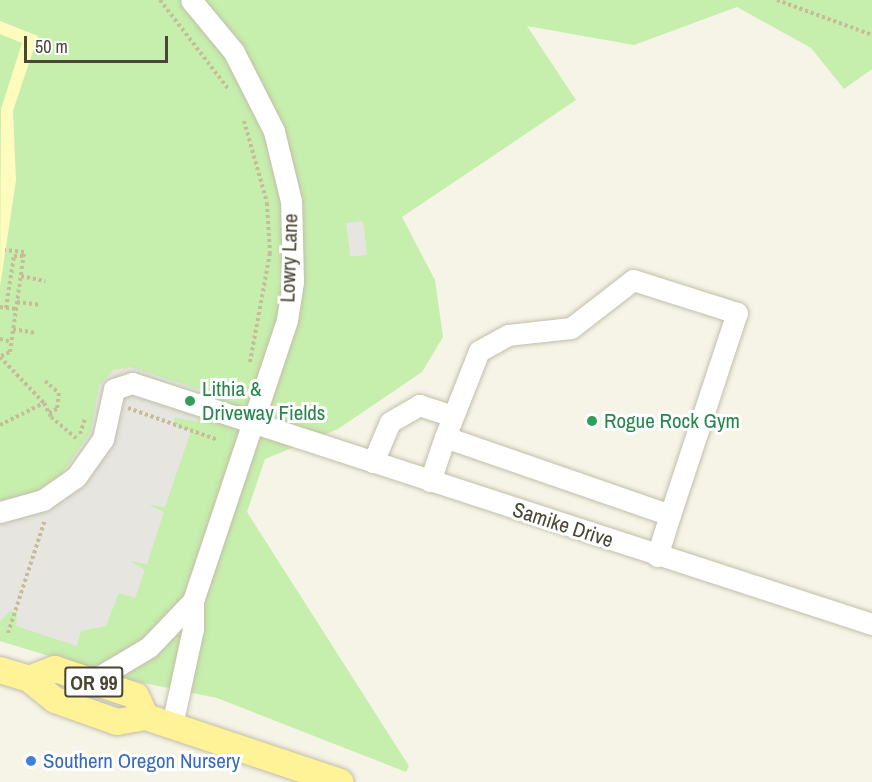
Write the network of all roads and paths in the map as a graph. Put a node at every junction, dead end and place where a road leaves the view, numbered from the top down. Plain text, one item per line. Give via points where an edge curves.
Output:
1 (191, 0) edge
2 (777, 0) edge
3 (162, 1) edge
4 (872, 35) edge
5 (233, 98) dead end
6 (242, 116) dead end
7 (5, 250) dead end
8 (24, 256) junction
9 (20, 279) junction
10 (10, 280) junction
11 (45, 281) dead end
12 (17, 302) junction
13 (40, 305) dead end
14 (0, 307) edge
15 (6, 308) junction
16 (16, 309) junction
17 (13, 329) junction
18 (36, 333) dead end
19 (0, 339) edge
20 (11, 342) junction
21 (0, 356) edge
22 (248, 368) dead end
23 (45, 381) dead end
24 (44, 402) junction
25 (122, 406) dead end
26 (87, 410) dead end
27 (49, 413) junction
28 (452, 416) junction
29 (255, 423) junction
30 (0, 425) edge
31 (445, 437) junction
32 (78, 440) junction
33 (218, 440) dead end
34 (72, 449) dead end
35 (373, 462) junction
36 (430, 480) junction
37 (43, 500) junction
38 (0, 512) edge
39 (670, 515) junction
40 (657, 556) junction
41 (193, 601) junction
42 (872, 624) edge
43 (8, 633) dead end
44 (0, 670) edge
45 (29, 679) junction
46 (92, 681) junction
47 (146, 717) junction
48 (172, 725) junction
49 (340, 782) edge

1 - 29 street, Lowry Lane via 234,52 255,88 289,190 293,281 287,320
2 - 4 path
3 - 5 path
6 - 22 path via 267,203 270,253 263,313
7 - 8 path via 24,252
8 - 9 path
8 - 10 path via 14,256
9 - 10 path
9 - 11 path
9 - 12 path
10 - 15 path
12 - 13 path
12 - 16 path
14 - 15 path
15 - 16 path
16 - 17 path
17 - 18 path
17 - 20 path
19 - 20 path
20 - 21 path via 10,352
21 - 24 path
23 - 27 path via 59,393 57,409
24 - 27 path
24 - 30 path
25 - 33 path
26 - 32 path
27 - 32 path
28 - 31 street
28 - 35 street via 418,405 390,423
28 - 39 street via 479,351 508,335 572,328 633,280 737,313
29 - 35 street, Samike Drive
29 - 37 street, Samike Drive via 122,384 114,389 103,439 90,459
29 - 41 street, Lowry Lane
31 - 36 street
31 - 39 street
32 - 34 path
35 - 36 street, Samike Drive
36 - 40 street, Samike Drive
37 - 38 street
37 - 43 path via 48,510
39 - 40 street
40 - 42 street, Samike Drive
41 - 46 street, Lowry Lane via 149,647
41 - 48 street, Lowry Lane via 193,629
44 - 45 main road, OR 99
45 - 46 main road, OR 99 via 55,669
45 - 47 main road, OR 99 via 55,700 117,722
46 - 47 main road, OR 99 via 136,696
47 - 48 main road, OR 99
48 - 49 main road, OR 99

